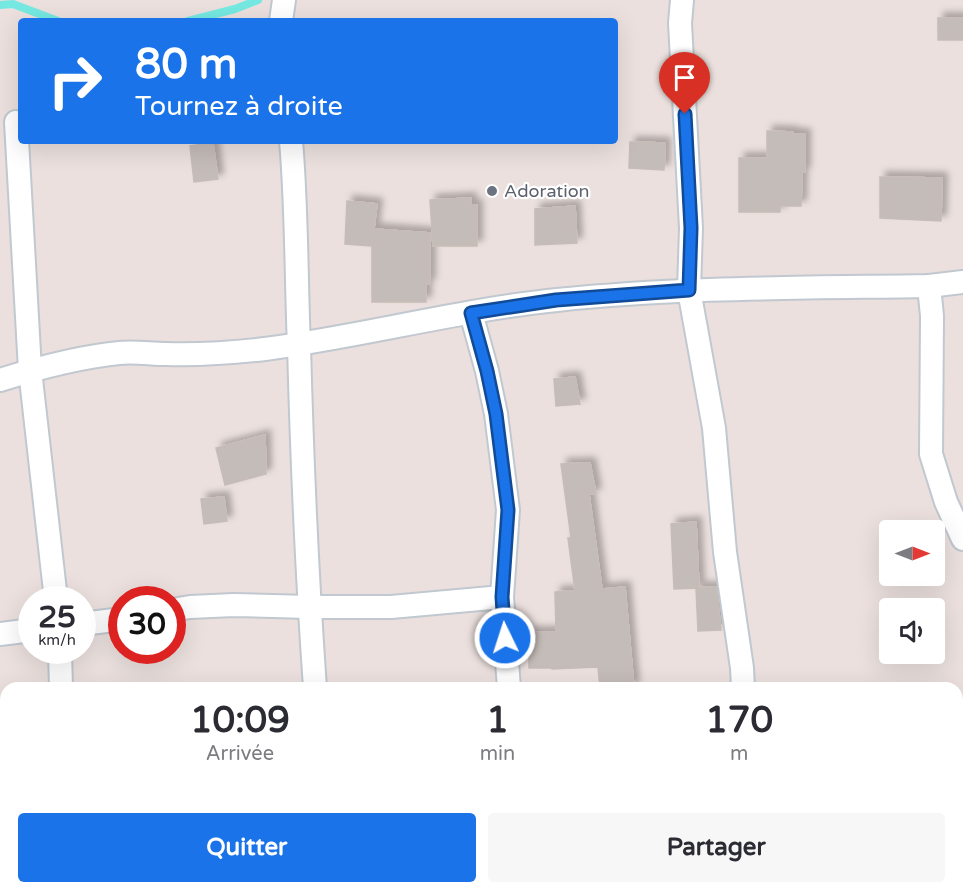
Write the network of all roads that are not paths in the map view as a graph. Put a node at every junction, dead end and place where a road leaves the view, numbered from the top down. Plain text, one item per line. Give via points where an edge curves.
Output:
1 (284, 0) edge
2 (682, 0) edge
3 (281, 18) edge
4 (16, 122) dead end
5 (291, 144) edge
6 (963, 282) edge
7 (929, 286) junction
8 (689, 290) junction
9 (471, 313) junction
10 (298, 344) junction
11 (30, 370) junction
12 (0, 380) edge
13 (963, 539) edge
14 (54, 586) edge
15 (502, 597) junction
16 (309, 607) junction
17 (186, 608) edge
18 (18, 632) edge
19 (0, 634) edge
20 (60, 664) edge
21 (61, 682) edge
22 (315, 682) edge
23 (509, 682) edge
24 (743, 682) edge

1 - 3 street
2 - 8 street via 691,228
4 - 11 street
5 - 10 street
6 - 7 street
7 - 8 street
7 - 13 street via 931,453 946,502
8 - 9 street via 556,300
8 - 24 street via 714,428
9 - 10 street
9 - 15 street via 496,414 508,510
10 - 11 street via 219,354 121,353
10 - 16 street
11 - 12 street
11 - 14 street
15 - 16 street via 391,607
15 - 23 street
16 - 17 street via 234,604
16 - 22 street
18 - 19 street
20 - 21 street

